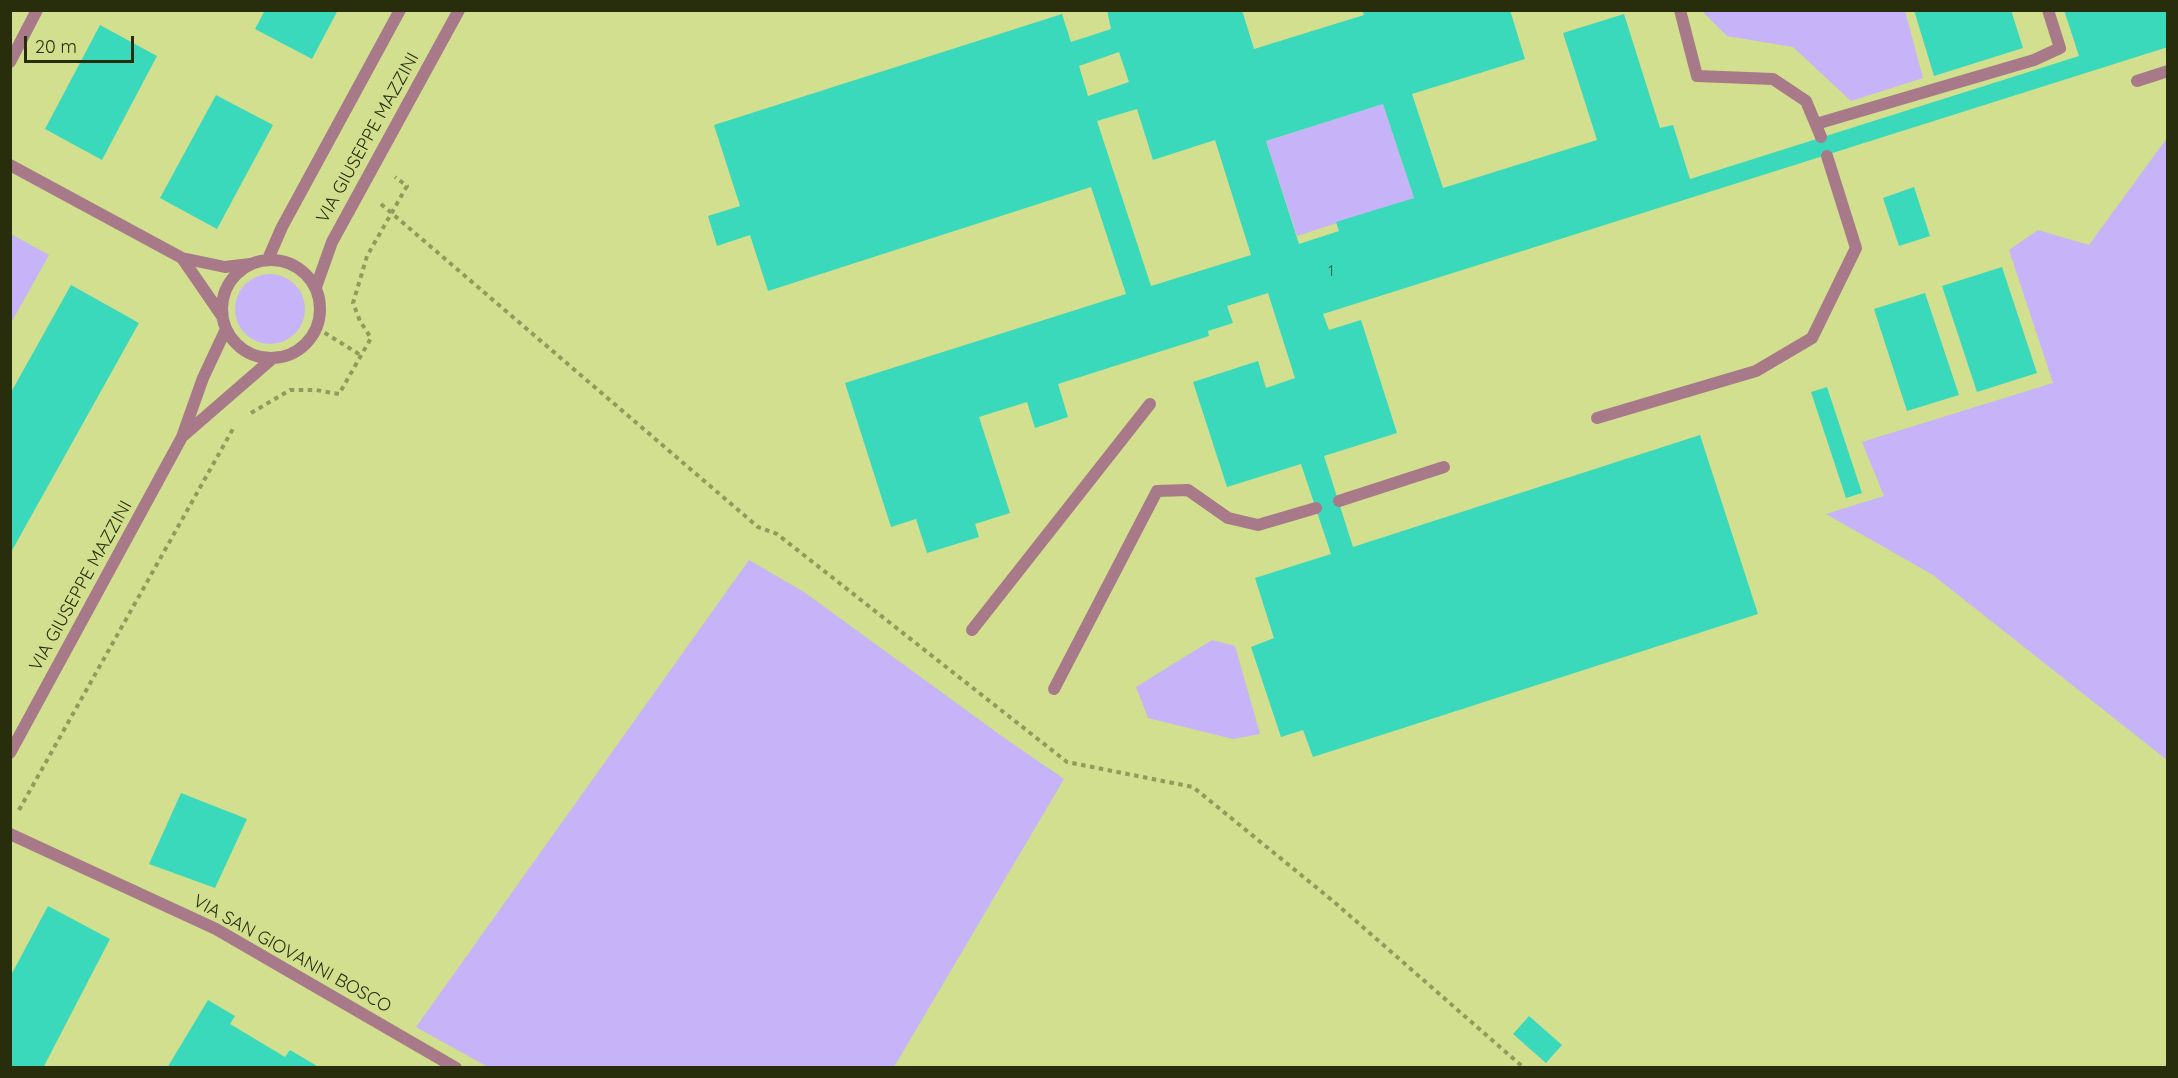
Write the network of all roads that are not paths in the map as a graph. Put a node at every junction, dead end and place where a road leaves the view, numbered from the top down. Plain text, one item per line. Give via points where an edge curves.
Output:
1 (37, 10) edge
2 (400, 10) edge
3 (459, 10) edge
4 (1680, 10) edge
5 (2048, 10) edge
6 (10, 62) edge
7 (2168, 71) edge
8 (2137, 81) dead end
9 (1815, 124) junction
10 (1821, 137) dead end
11 (1827, 156) dead end
12 (10, 165) edge
13 (182, 258) junction
14 (268, 259) junction
15 (250, 264) junction
16 (316, 287) junction
17 (222, 316) junction
18 (226, 329) junction
19 (273, 358) junction
20 (1150, 404) dead end
21 (1596, 418) dead end
22 (182, 437) junction
23 (1444, 467) dead end
24 (1339, 501) dead end
25 (1316, 508) dead end
26 (972, 630) dead end
27 (1054, 689) dead end
28 (10, 753) edge
29 (10, 834) edge
30 (456, 1068) edge

1 - 6 street
2 - 14 street, VIA GIUSEPPE MAZZINI
3 - 16 street, VIA GIUSEPPE MAZZINI via 332,242
4 - 9 street via 1697,76 1773,79 1806,101
5 - 9 street via 2060,48 2034,60
7 - 8 street
9 - 10 street
11 - 21 street via 1856,248 1812,338 1756,371
12 - 13 street
13 - 15 street via 225,267
13 - 17 street
14 - 15 street
14 - 16 street via 288,262 304,272
15 - 17 street via 234,276 224,295
16 - 19 street via 321,308 317,328 307,344 292,354
17 - 18 street
18 - 19 street via 237,345 249,353
18 - 22 street, VIA GIUSEPPE MAZZINI
19 - 22 street, VIA GIUSEPPE MAZZINI
20 - 26 street
22 - 28 street, VIA GIUSEPPE MAZZINI
23 - 24 street
25 - 27 street via 1258,525 1228,518 1188,490 1157,491
29 - 30 street, VIA SAN GIOVANNI BOSCO via 216,929

